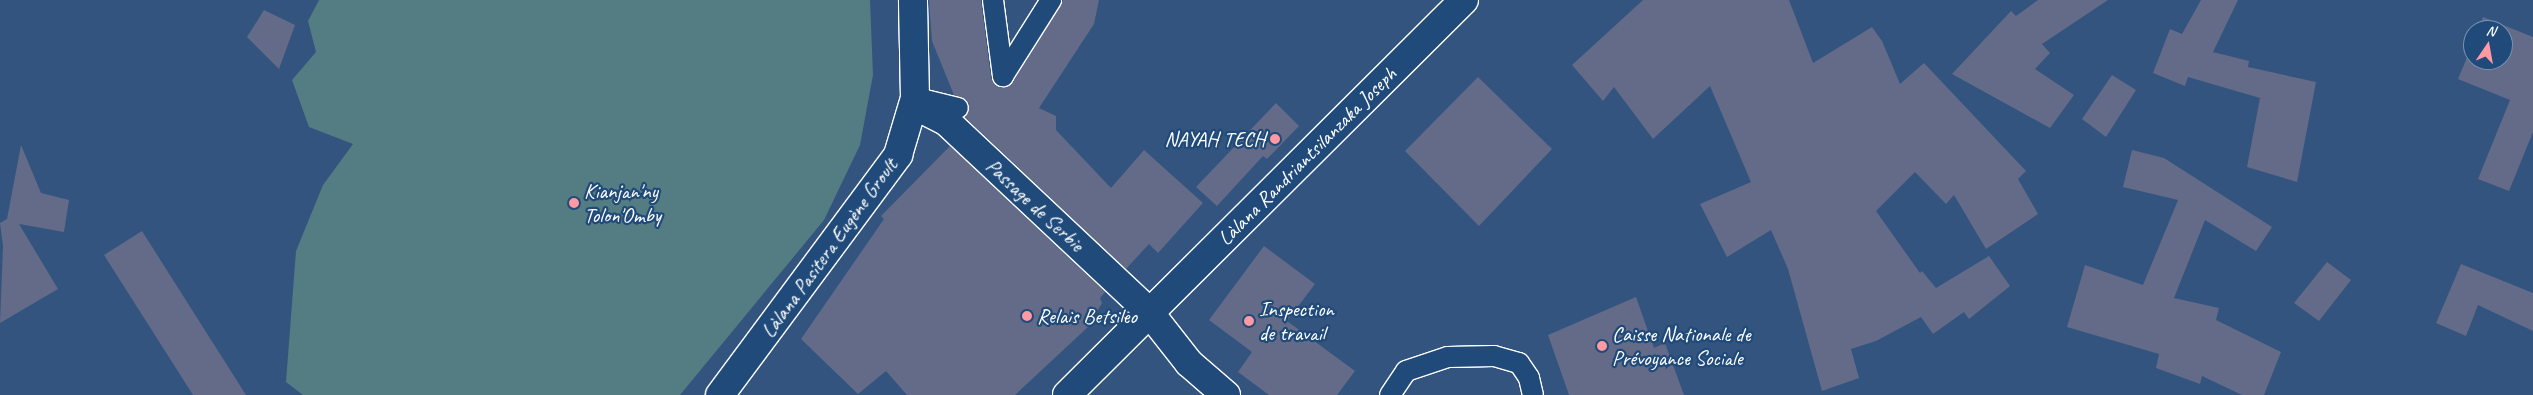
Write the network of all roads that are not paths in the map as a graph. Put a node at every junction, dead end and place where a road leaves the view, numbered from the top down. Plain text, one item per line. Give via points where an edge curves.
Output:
1 (913, 0) edge
2 (993, 0) edge
3 (1051, 0) edge
4 (1464, 0) edge
5 (915, 101) junction
6 (958, 108) dead end
7 (1149, 312) junction
8 (720, 395) edge
9 (1067, 395) edge
10 (1226, 395) edge
11 (1390, 395) edge
12 (1533, 395) edge

1 - 5 street, Làlana Pasitera Eugène Groult
2 - 3 lane via 1001,75
4 - 7 street, Làlana Randriantsilanzaka Joseph
5 - 6 lane
5 - 7 street, Passage de Serbie via 947,122
5 - 8 street, Làlana Pasitera Eugène Groult via 898,155
7 - 9 street, Làlana Randriantsilanzaka Joseph
7 - 10 street, Passage de Serbie via 1189,363
11 - 12 lane via 1406,371 1448,357 1494,356 1519,363 1530,378

